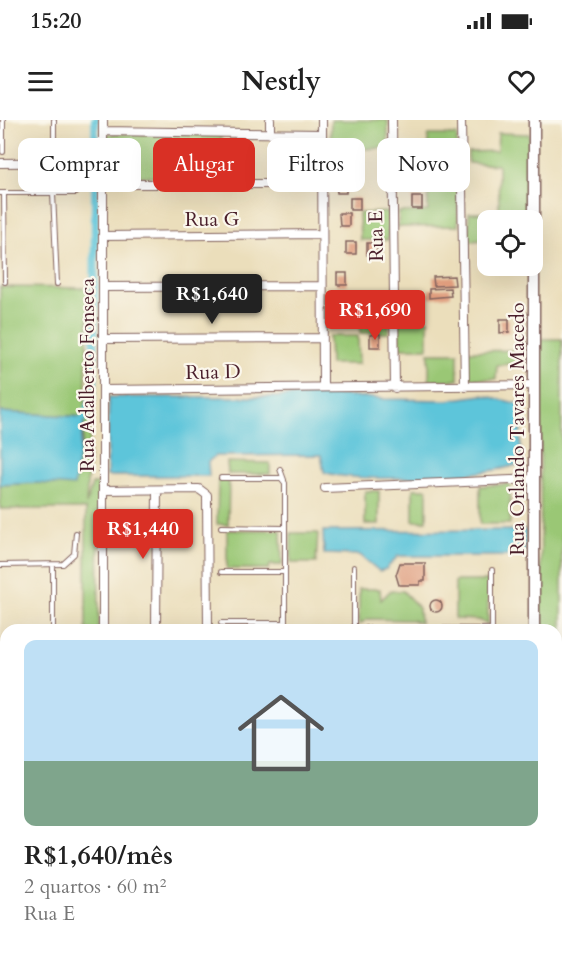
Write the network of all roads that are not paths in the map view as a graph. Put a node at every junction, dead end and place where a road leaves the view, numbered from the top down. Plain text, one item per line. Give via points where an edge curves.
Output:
1 (3, 120) edge
2 (54, 120) edge
3 (103, 120) edge
4 (270, 120) edge
5 (322, 120) edge
6 (392, 120) edge
7 (461, 120) edge
8 (534, 120) edge
9 (103, 131) junction
10 (270, 134) junction
11 (322, 134) junction
12 (54, 138) edge
13 (103, 138) edge
14 (322, 138) edge
15 (3, 152) dead end
16 (0, 163) edge
17 (18, 163) edge
18 (141, 184) edge
19 (267, 184) edge
20 (102, 192) edge
21 (322, 192) edge
22 (2, 193) edge
23 (53, 193) junction
24 (76, 193) dead end
25 (322, 234) junction
26 (103, 236) junction
27 (2, 246) edge
28 (5, 282) dead end
29 (57, 285) dead end
30 (322, 286) junction
31 (103, 287) junction
32 (322, 338) junction
33 (103, 339) junction
34 (535, 385) junction
35 (323, 387) junction
36 (465, 387) junction
37 (395, 388) junction
38 (103, 390) junction
39 (280, 469) dead end
40 (221, 478) dead end
41 (535, 479) junction
42 (284, 480) junction
43 (325, 488) dead end
44 (103, 490) junction
45 (157, 490) junction
46 (221, 527) dead end
47 (285, 528) junction
48 (76, 533) dead end
49 (0, 565) edge
50 (53, 565) junction
51 (354, 567) dead end
52 (492, 570) dead end
53 (221, 572) dead end
54 (285, 572) junction
55 (221, 623) dead end
56 (285, 623) joint
57 (52, 624) edge
58 (104, 624) edge
59 (156, 624) edge
60 (208, 624) edge
61 (354, 624) edge
62 (492, 624) edge
63 (534, 624) edge

1 - 15 lane
2 - 12 lane
3 - 9 street, Rua Adalberto Fonseca
4 - 10 street
5 - 11 street
6 - 37 street, Rua E
7 - 36 street
8 - 34 street, Rua Orlando Tavares Macedo
9 - 10 street
9 - 13 street, Rua Adalberto Fonseca
10 - 11 street
11 - 14 street
16 - 17 street
18 - 19 street
20 - 26 street, Rua Adalberto Fonseca
21 - 25 street
22 - 23 lane
22 - 27 lane
23 - 24 lane
23 - 29 lane
25 - 26 street, Rua G
25 - 30 street
26 - 31 street, Rua Adalberto Fonseca
27 - 28 lane
30 - 31 street
30 - 32 street
31 - 33 street, Rua Adalberto Fonseca
32 - 33 street
32 - 35 street
33 - 38 street, Rua Adalberto Fonseca
34 - 36 street, Rua D
34 - 41 street, Rua Orlando Tavares Macedo
35 - 37 street, Rua D
35 - 38 street, Rua D
36 - 37 street, Rua D
38 - 44 street, Rua Adalberto Fonseca
39 - 42 lane
40 - 42 lane
41 - 43 street
41 - 63 street, Rua Orlando Tavares Macedo
42 - 47 lane
44 - 45 street
44 - 58 street, Rua Adalberto Fonseca
45 - 59 street
45 - 60 street via 199,489 205,493
46 - 47 lane
47 - 54 lane
48 - 50 lane via 74,554 63,564
49 - 50 lane
50 - 57 lane
51 - 61 lane
52 - 62 lane
53 - 54 lane
54 - 56 lane
55 - 56 lane

